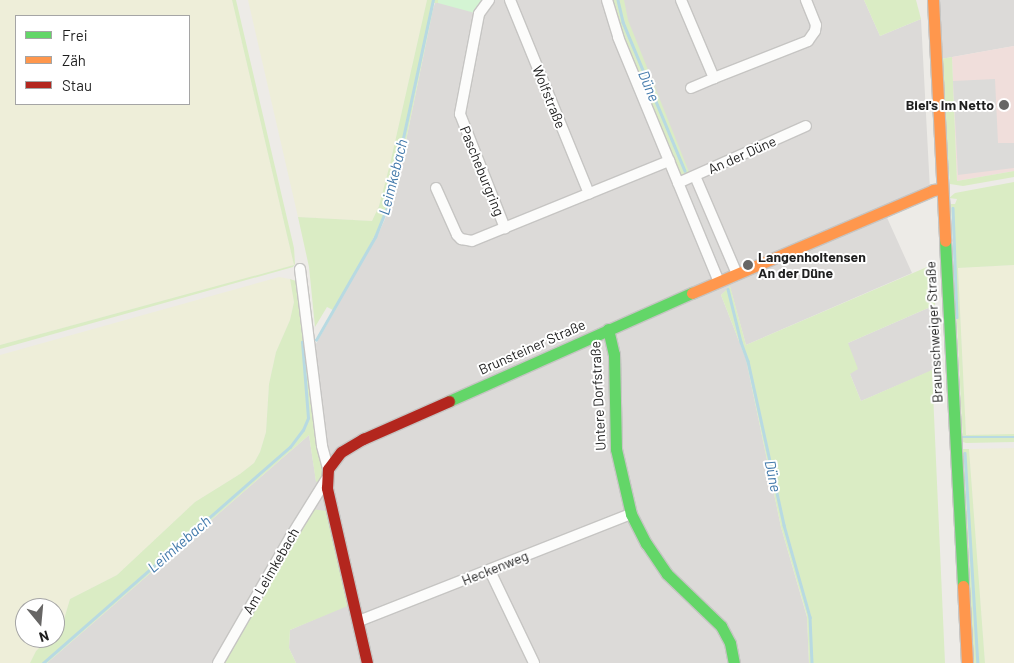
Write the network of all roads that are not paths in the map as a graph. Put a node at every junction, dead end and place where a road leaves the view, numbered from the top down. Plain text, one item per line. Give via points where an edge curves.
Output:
1 (489, 0) edge
2 (510, 0) edge
3 (607, 0) edge
4 (681, 0) edge
5 (806, 0) edge
6 (933, 0) edge
7 (714, 78) junction
8 (691, 88) dead end
9 (806, 126) dead end
10 (669, 161) junction
11 (695, 176) junction
12 (678, 183) junction
13 (436, 188) dead end
14 (941, 189) junction
15 (589, 194) junction
16 (505, 228) junction
17 (300, 269) dead end
18 (736, 274) junction
19 (719, 282) junction
20 (608, 329) junction
21 (327, 474) junction
22 (631, 514) junction
23 (490, 571) junction
24 (359, 622) junction
25 (218, 663) edge
26 (367, 663) edge
27 (534, 663) edge
28 (734, 663) edge
29 (967, 663) edge

1 - 16 street, Pascheburgring via 479,14 460,114
2 - 15 street, Wolfstraße
3 - 10 street via 618,37
4 - 7 street
5 - 7 street via 816,25 808,41
6 - 14 street, Braunschweiger Straße
7 - 8 street
9 - 11 street, An der Düne
10 - 12 street
10 - 15 street, Pascheburgring
11 - 12 street, An der Düne
11 - 18 street
12 - 19 street
13 - 16 street, Pascheburgring via 454,231 461,239 472,241
14 - 18 street, Brunsteiner Straße
14 - 29 street, Braunschweiger Straße
15 - 16 street, Pascheburgring
17 - 21 street
18 - 19 street, Brunsteiner Straße
19 - 20 street, Brunsteiner Straße
20 - 21 street, Brunsteiner Straße via 356,442 337,455
20 - 22 street, Untere Dorfstraße via 614,354 616,449
21 - 24 street via 327,493
21 - 25 street, Am Leimkebach
22 - 23 street, Heckenweg
22 - 28 street, Untere Dorfstraße via 666,574 722,626
23 - 24 street, Heckenweg
23 - 27 street
24 - 26 street

